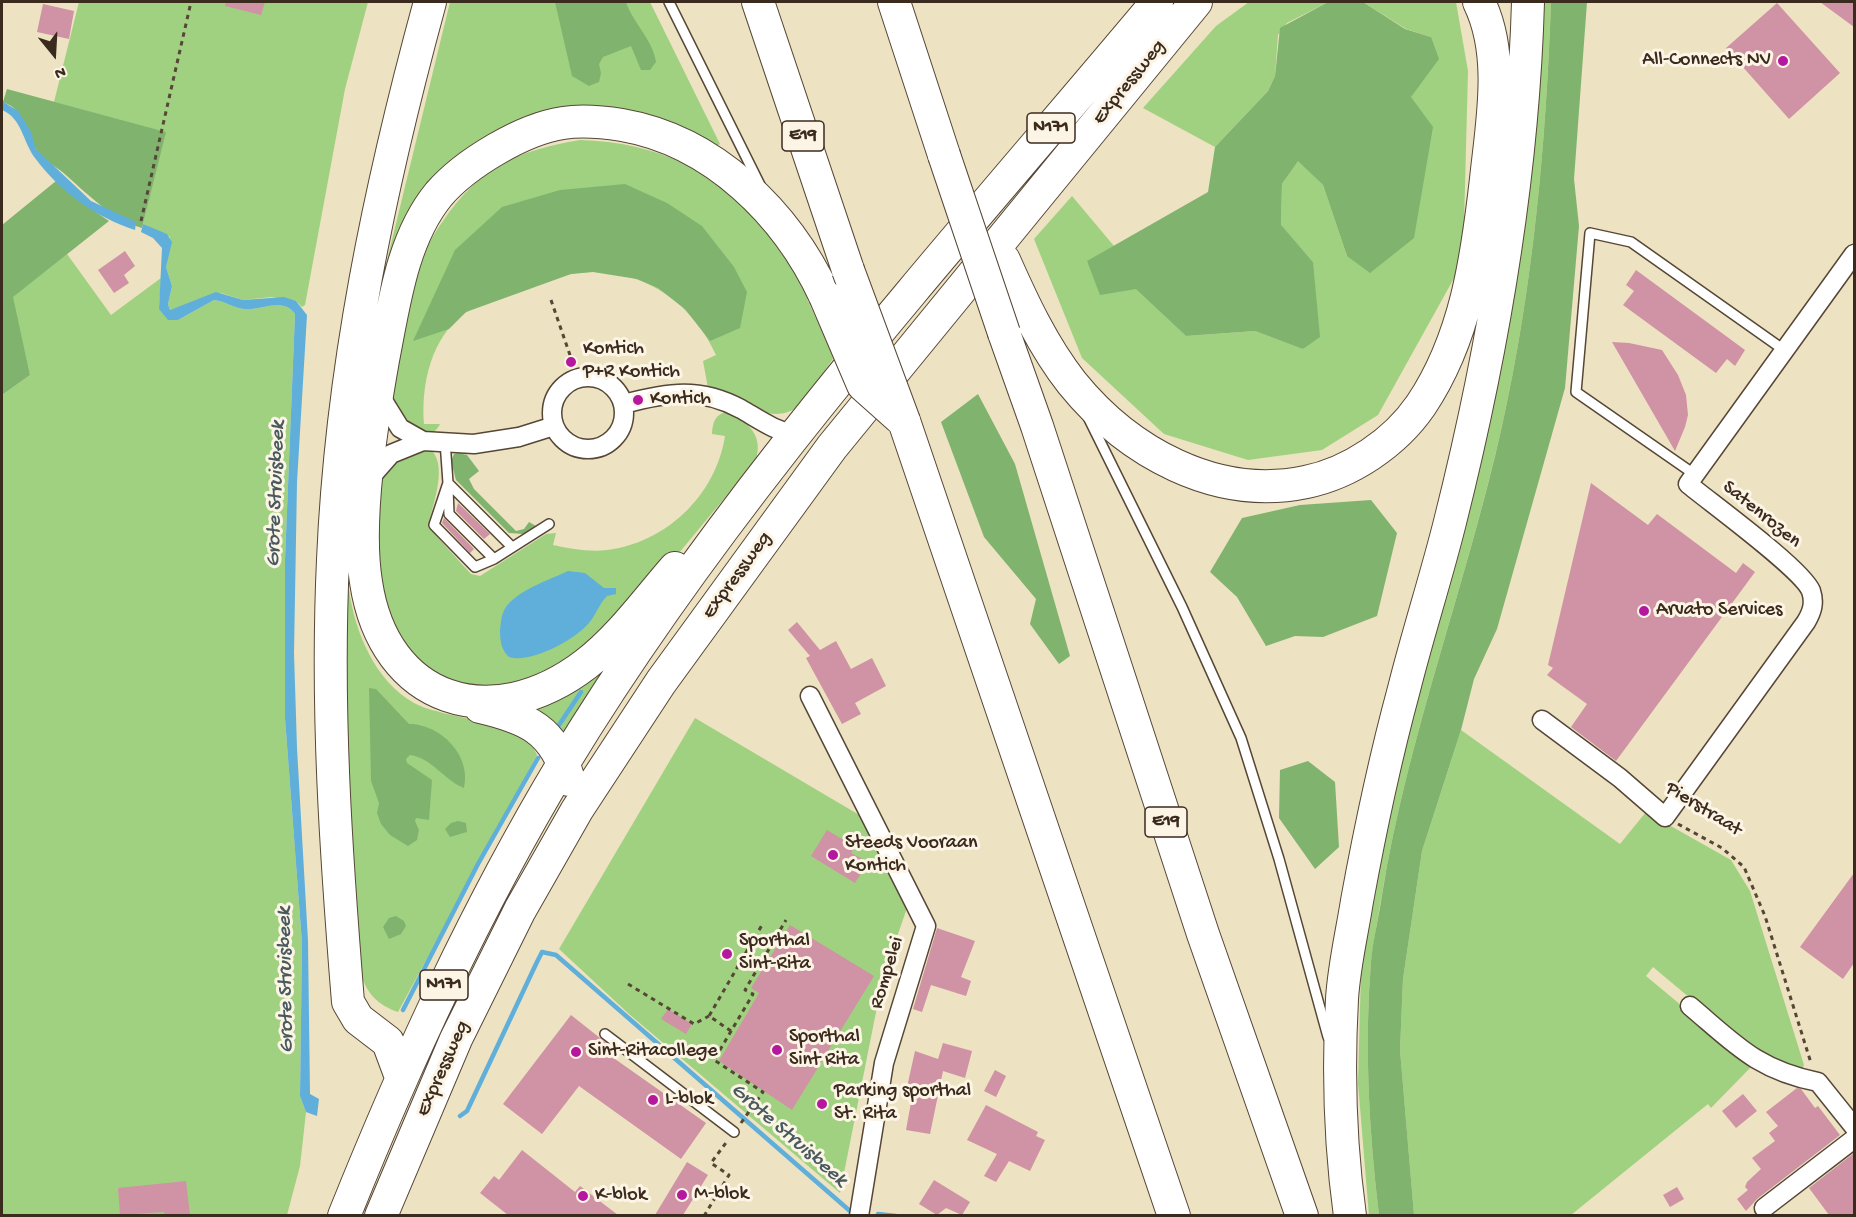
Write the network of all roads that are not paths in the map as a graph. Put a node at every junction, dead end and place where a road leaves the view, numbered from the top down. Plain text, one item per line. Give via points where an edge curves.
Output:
1 (430, 2) edge
2 (669, 2) edge
3 (758, 2) edge
4 (894, 2) edge
5 (1156, 2) edge
6 (1196, 2) edge
7 (1221, 2) edge
8 (1479, 2) edge
9 (1528, 2) edge
10 (1115, 101) junction
11 (776, 219) junction
12 (971, 235) junction
13 (1854, 254) edge
14 (1784, 350) junction
15 (1073, 383) junction
16 (378, 390) junction
17 (624, 404) junction
18 (904, 421) junction
19 (554, 426) junction
20 (796, 435) junction
21 (423, 441) junction
22 (445, 441) junction
23 (832, 447) junction
24 (1694, 474) junction
25 (368, 481) junction
26 (448, 483) junction
27 (730, 522) junction
28 (549, 524) dead end
29 (513, 548) junction
30 (494, 559) junction
31 (810, 696) dead end
32 (468, 701) junction
33 (1542, 720) dead end
34 (564, 763) junction
35 (577, 810) junction
36 (1665, 817) joint
37 (346, 982) junction
38 (1690, 1006) dead end
39 (420, 1032) junction
40 (605, 1034) dead end
41 (456, 1039) junction
42 (1340, 1074) junction
43 (401, 1077) junction
44 (1854, 1127) edge
45 (734, 1132) road end
46 (1854, 1139) edge
47 (1764, 1208) dead end
48 (344, 1215) edge
49 (381, 1215) edge
50 (859, 1215) edge
51 (1174, 1215) edge
52 (1302, 1215) edge
53 (1350, 1215) edge

1 - 37 highway via 371,246 346,407 336,512 330,727
2 - 11 lane
3 - 18 highway, E19, bridge via 848,270
4 - 12 highway, E19, bridge
5 - 20 highway, Expressweg / N171
6 - 10 highway, Expressweg / N171
7 - 10 highway
8 - 15 highway via 1494,60 1493,107 1472,278 1455,339 1440,372 1420,407 1398,432 1370,454 1317,480 1269,487 1244,485 1207,478 1172,465 1135,443
9 - 42 highway via 1516,171 1496,320 1450,524 1371,822 1342,997
10 - 23 highway, Expressweg / N171
11 - 16 highway via 736,179 705,156 671,139 604,122 562,123 516,138 472,165 439,194 410,242
11 - 18 highway, bridge via 799,249 825,296 863,385
12 - 15 highway via 1004,260 1025,307
12 - 52 highway, E19, bridge via 1203,934
13 - 14 street
14 - 24 street
14 - 24 lane via 1631,242 1590,233 1576,392
15 - 42 lane via 1241,738
16 - 21 street via 400,428
16 - 25 highway
17 - 19 street via 623,425 615,439 599,448 574,447 561,438
17 - 19 street via 609,383 587,376 576,378 557,394 551,413
17 - 20 street via 665,394 695,392 726,401 778,431
18 - 51 highway, E19
19 - 22 street via 519,437 474,444
20 - 23 highway
20 - 27 highway, Expressweg / N171
21 - 22 street
21 - 25 street via 391,454
22 - 26 lane
23 - 35 highway, Expressweg / N171 via 661,682
24 - 36 street, Satenrozen via 1688,484 1801,576 1813,605 1806,622
25 - 32 highway via 363,558 366,586 383,639 397,662 414,678 438,693
26 - 29 lane
26 - 30 lane via 450,514
26 - 30 lane via 434,525 475,567
27 - 32 highway via 703,536 609,643 581,668 536,691
27 - 34 highway, Expressweg / N171 via 637,651
28 - 29 lane
29 - 30 lane
31 - 50 street, Rompelei via 926,926 884,1063
32 - 34 highway via 534,725
33 - 36 street, Pierstraat
34 - 35 highway
34 - 39 highway, Expressweg / N171 via 490,894
35 - 41 highway, Expressweg / N171 via 520,910
37 - 39 highway via 376,1017
37 - 43 highway via 351,1010 388,1042
38 - 44 street via 1755,1060 1791,1076 1818,1082
39 - 41 highway
39 - 43 highway, Expressweg / N171
40 - 45 lane
41 - 49 highway, Expressweg / N171
42 - 53 highway via 1342,1164
43 - 48 highway, Expressweg / N171
46 - 47 street

